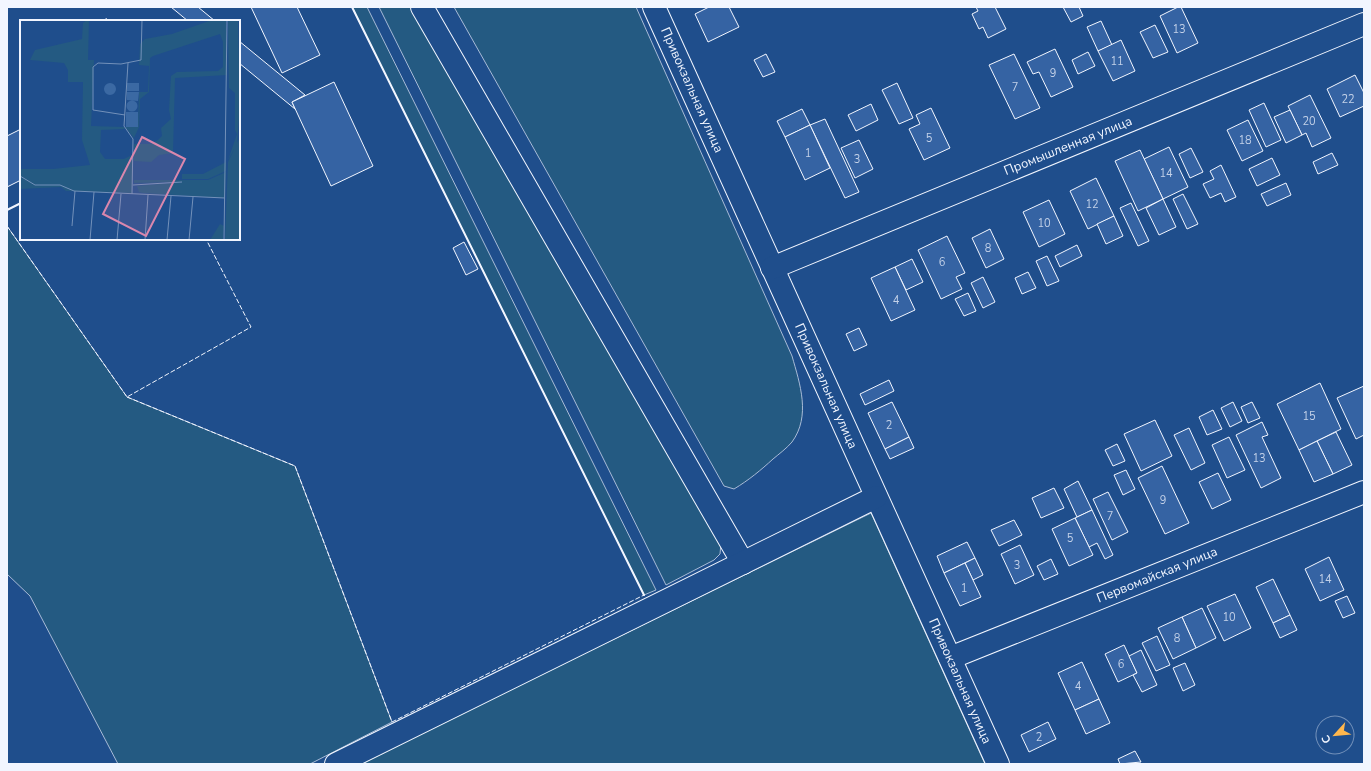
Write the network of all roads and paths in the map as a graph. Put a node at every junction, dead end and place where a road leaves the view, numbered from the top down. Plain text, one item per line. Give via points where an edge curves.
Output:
1 (422, 7) edge
2 (654, 7) edge
3 (1364, 24) edge
4 (772, 268) junction
5 (1364, 492) edge
6 (876, 497) junction
7 (743, 563) junction
8 (950, 658) junction
9 (336, 764) edge
10 (998, 764) edge

1 - 7 street
2 - 4 street, Привокзальная улица
3 - 4 street, Промышленная улица
4 - 6 street, Привокзальная улица
5 - 8 street, Первомайская улица
6 - 7 street
6 - 8 street, Привокзальная улица
7 - 9 street
8 - 10 street, Привокзальная улица

